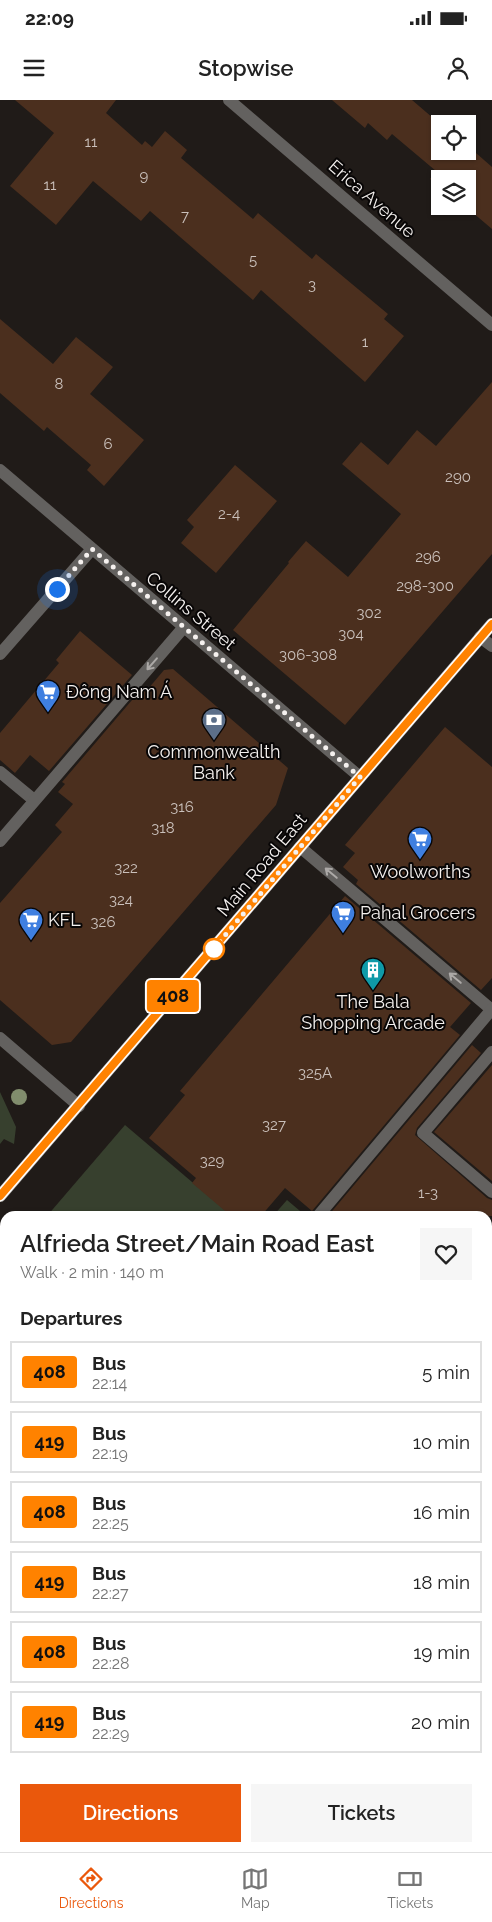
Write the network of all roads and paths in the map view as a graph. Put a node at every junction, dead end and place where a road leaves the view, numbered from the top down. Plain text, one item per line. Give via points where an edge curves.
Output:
1 (229, 100) edge
2 (492, 325) edge
3 (0, 470) edge
4 (92, 549) junction
5 (492, 624) edge
6 (184, 627) junction
7 (480, 637) junction
8 (492, 646) edge
9 (0, 654) edge
10 (0, 772) edge
11 (360, 777) junction
12 (34, 800) junction
13 (0, 841) edge
14 (300, 847) junction
15 (492, 1010) edge
16 (0, 1038) edge
17 (492, 1052) edge
18 (79, 1106) junction
19 (492, 1192) edge
20 (0, 1196) edge
21 (322, 1211) edge

1 - 2 street, Erica Avenue
3 - 4 street, Collins Street
4 - 6 street, Collins Street
4 - 9 street
5 - 7 main road, Main Road East
6 - 11 street, Collins Street
6 -> 12 street
7 - 8 street
7 - 11 main road, Main Road East
10 - 12 street
11 - 14 main road, Main Road East
12 - 13 street
15 -> 14 street
14 - 18 main road, Main Road East
15 - 21 street
16 - 18 street
17 - 19 street via 423,1133
18 - 20 main road, Main Road East

